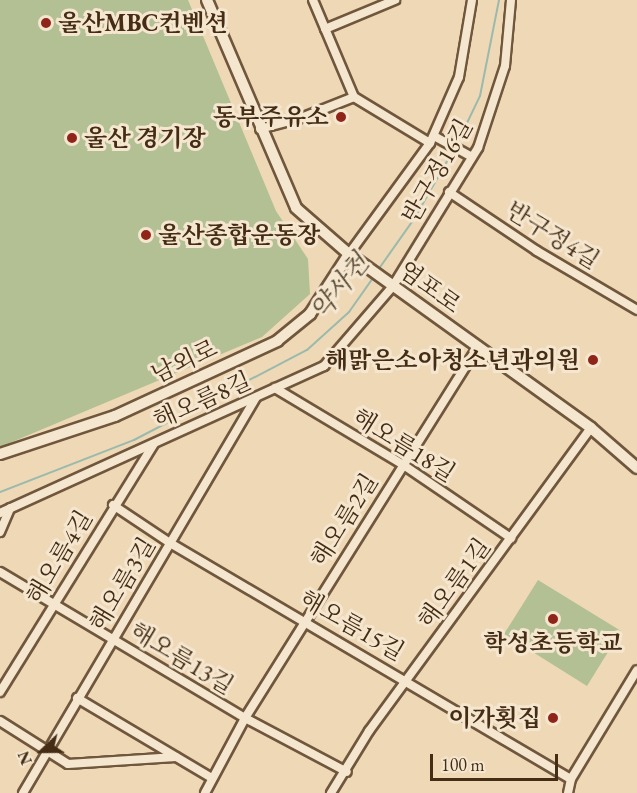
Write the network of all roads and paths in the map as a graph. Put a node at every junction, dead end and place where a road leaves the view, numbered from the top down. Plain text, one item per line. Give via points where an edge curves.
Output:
1 (313, 0) edge
2 (395, 0) edge
3 (472, 0) edge
4 (512, 0) edge
5 (212, 2) edge
6 (325, 29) junction
7 (354, 98) junction
8 (260, 129) junction
9 (432, 140) junction
10 (472, 157) junction
11 (449, 192) junction
12 (349, 254) junction
13 (393, 286) junction
14 (637, 310) edge
15 (478, 346) junction
16 (275, 388) junction
17 (256, 397) junction
18 (591, 428) junction
19 (153, 443) junction
20 (0, 454) edge
21 (402, 464) junction
22 (637, 468) edge
23 (113, 505) junction
24 (10, 508) junction
25 (0, 513) edge
26 (0, 532) edge
27 (511, 538) junction
28 (170, 543) junction
29 (0, 572) edge
30 (52, 605) junction
31 (305, 621) junction
32 (112, 639) junction
33 (637, 670) edge
34 (407, 680) junction
35 (0, 692) edge
36 (77, 698) junction
37 (245, 718) junction
38 (0, 721) edge
39 (47, 750) junction
40 (176, 757) junction
41 (347, 772) junction
42 (212, 778) junction
43 (571, 779) junction
44 (23, 793) edge
45 (205, 793) edge
46 (331, 793) edge
47 (568, 793) edge

1 - 6 street
2 - 6 street
3 - 9 street, 반구정16길 via 459,77
4 - 10 street, 반구정16길 via 499,88
5 - 8 main road, 염포로
6 - 7 street
7 - 8 street
7 - 9 street
8 - 12 main road, 염포로 via 296,207
9 - 10 street
9 - 12 street, 반구정16길
10 - 11 street, 반구정16길
11 - 13 street, 반구정16길
11 - 14 street, 반구정4길 via 537,251
12 - 13 main road, 염포로
12 - 20 main road, 남외로 via 310,314 277,341 115,416
13 - 15 main road, 염포로
13 - 16 street, 해오름8길 via 324,366
15 - 18 main road, 염포로
15 - 21 street, 해오름2길
16 - 17 street, 해오름8길
16 - 21 street, 해오름18길
17 - 19 street, 해오름8길
17 - 28 street, 해오름3길
18 - 22 main road, 염포로
18 - 27 street, 해오름1길
19 - 23 street, 해오름4길
19 - 24 street, 해오름8길
21 - 27 street, 해오름18길
21 - 31 street, 해오름2길
23 - 28 street, 해오름15길
23 - 30 street, 해오름4길
24 - 25 street, 해오름8길
24 - 26 street
27 - 34 street, 해오름1길
28 - 31 street, 해오름15길
28 - 32 street, 해오름3길
29 - 30 street, 해오름13길
30 - 32 street, 해오름13길
30 - 35 street, 해오름4길
31 - 34 street, 해오름15길
31 - 37 street, 해오름2길
32 - 36 street, 해오름3길
32 - 37 street, 해오름13길
33 - 43 street
34 - 41 street, 해오름1길 via 369,731
34 - 43 street, 해오름15길
36 - 39 street, 해오름3길
36 - 40 street
37 - 41 street, 해오름13길
37 - 42 street, 해오름2길
38 - 39 street
39 - 40 street via 68,764
39 - 44 street, 해오름3길
40 - 42 street
41 - 46 street, 해오름1길
42 - 45 street, 해오름2길
43 - 47 street

